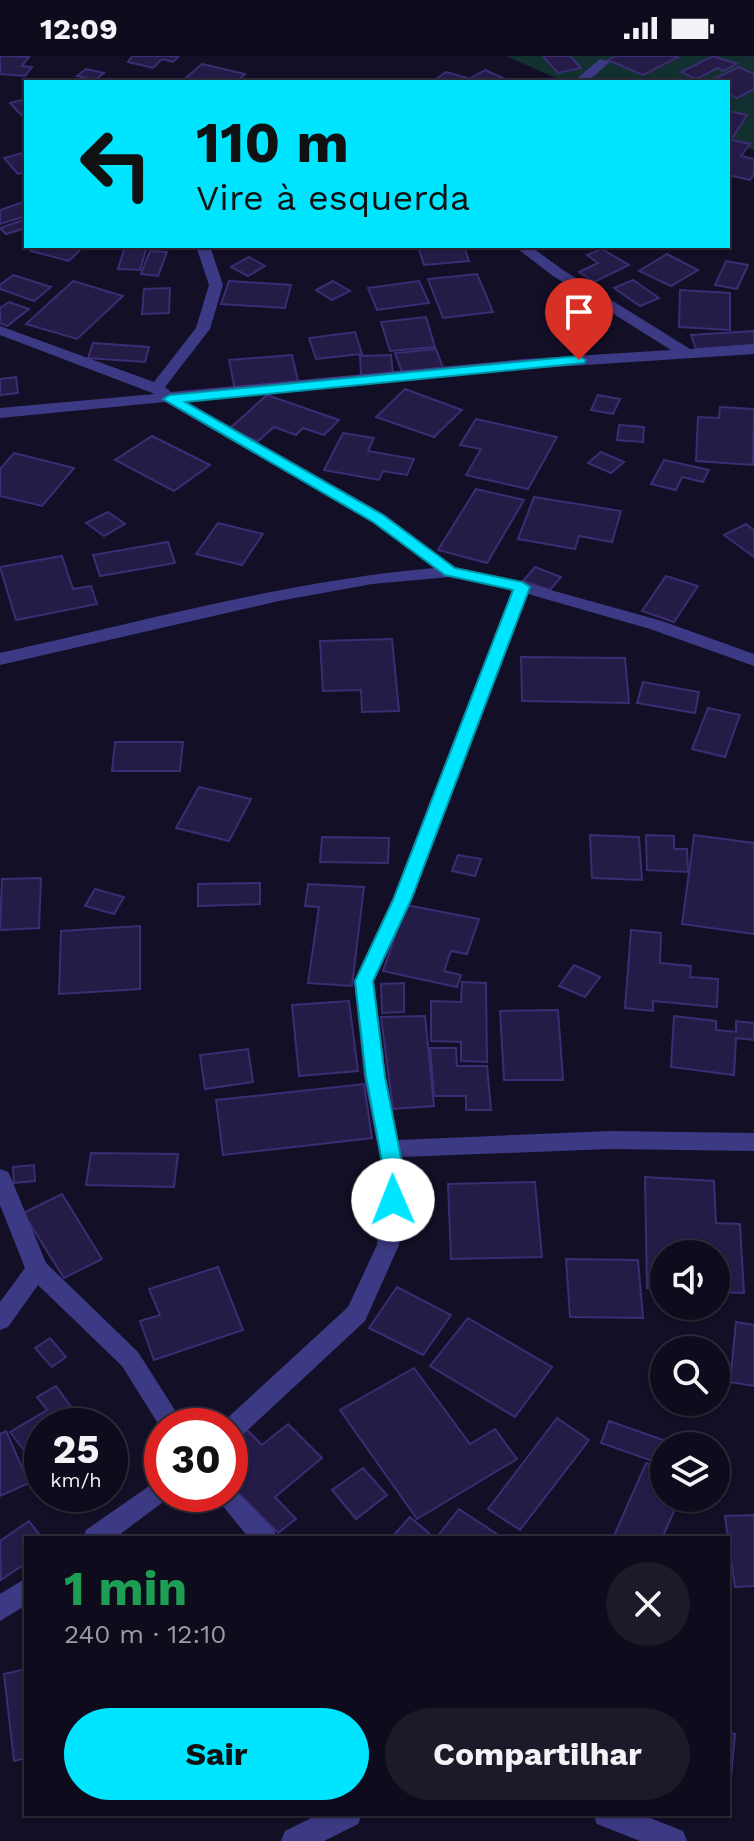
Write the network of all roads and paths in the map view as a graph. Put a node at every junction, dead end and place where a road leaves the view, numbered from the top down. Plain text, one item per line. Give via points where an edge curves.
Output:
1 (604, 62) dead end
2 (582, 80) edge
3 (204, 248) edge
4 (524, 248) edge
5 (0, 330) edge
6 (754, 349) edge
7 (687, 353) junction
8 (163, 393) junction
9 (0, 413) edge
10 (450, 572) junction
11 (522, 587) junction
12 (0, 659) edge
13 (754, 660) edge
14 (753, 1137) edge
15 (390, 1149) junction
16 (0, 1178) edge
17 (37, 1269) junction
18 (0, 1320) edge
19 (161, 1408) edge
20 (248, 1414) edge
21 (144, 1501) edge
22 (241, 1512) edge
23 (98, 1536) edge
24 (263, 1536) edge
25 (24, 1591) edge
26 (0, 1609) edge
27 (344, 1816) edge
28 (612, 1816) edge
29 (295, 1841) edge
30 (673, 1841) edge

1 - 2 street
3 - 8 street via 216,285 203,329
4 - 7 street
5 - 8 street
6 - 7 street
7 - 8 street
8 - 9 street
8 - 10 street via 378,518
10 - 11 street
10 - 12 street via 279,596
11 - 13 street
11 - 15 street via 414,871 364,981
14 - 15 street
15 - 20 street via 395,1178 388,1245 357,1314
16 - 17 street
17 - 18 street
17 - 19 street via 130,1359
21 - 23 street
22 - 24 street
25 - 26 street
27 - 29 street
28 - 30 street

